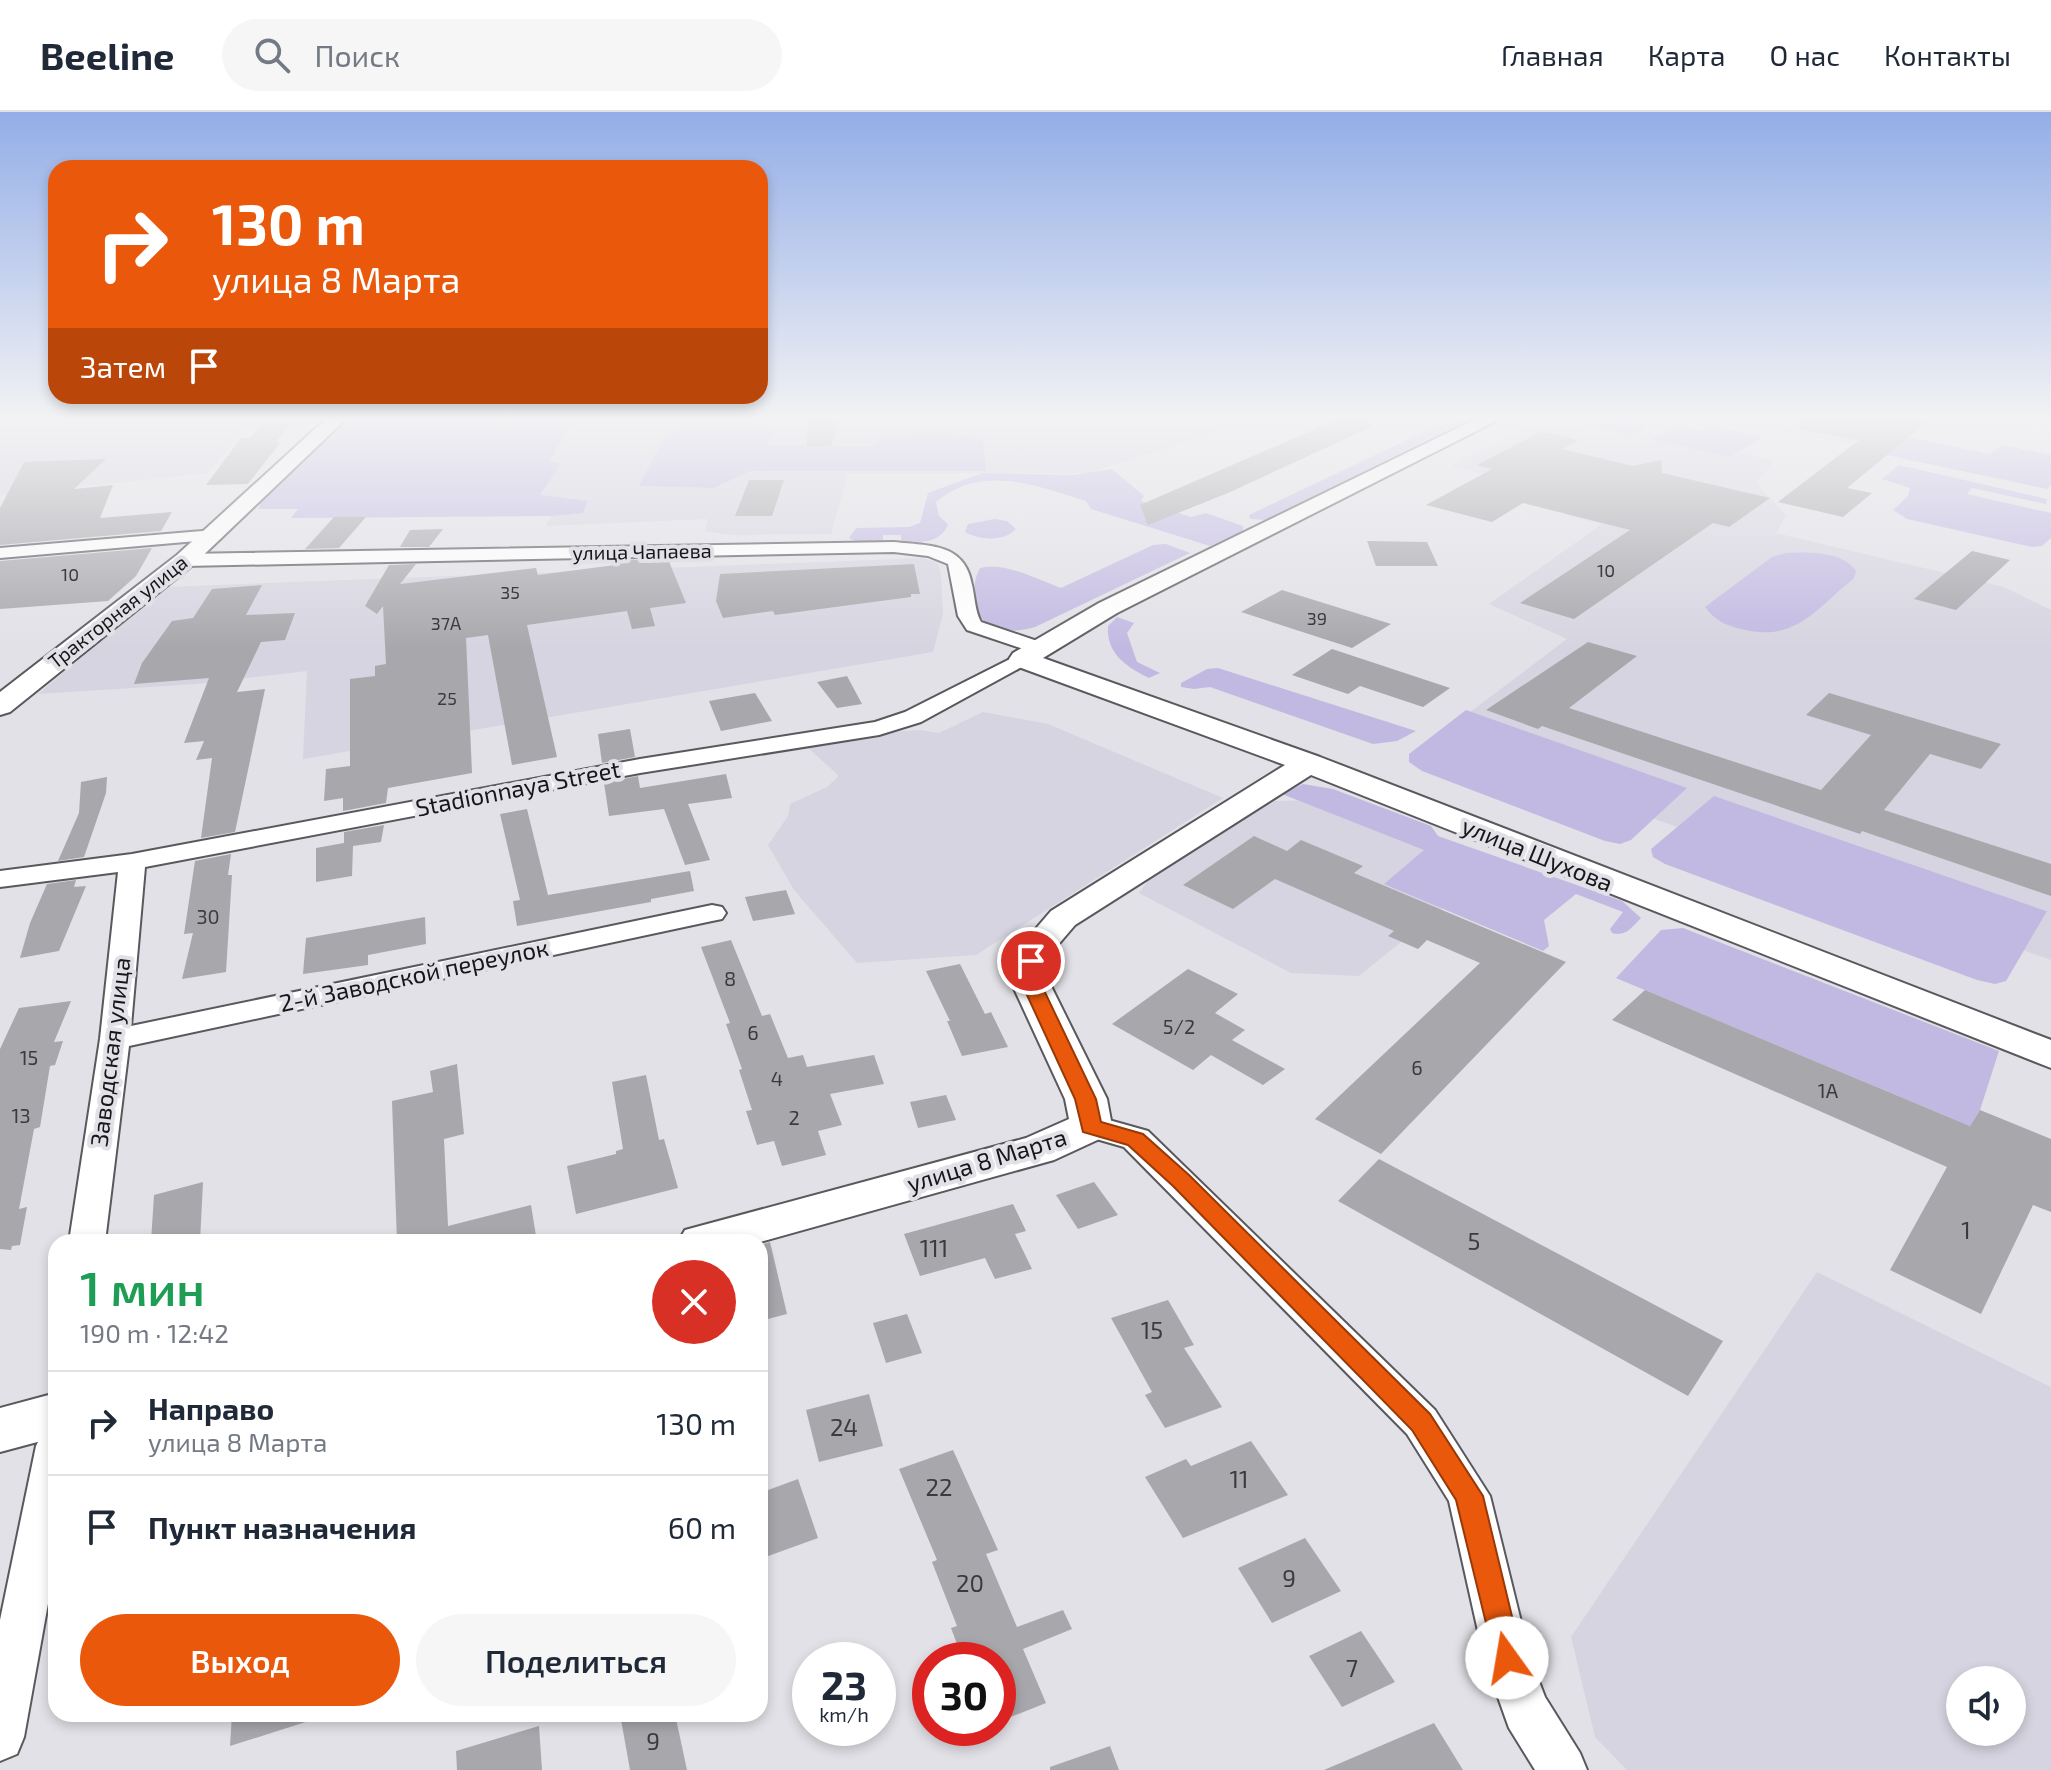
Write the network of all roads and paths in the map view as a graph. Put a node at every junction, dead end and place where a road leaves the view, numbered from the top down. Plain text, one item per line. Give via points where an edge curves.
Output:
1 (257, 494) edge
2 (1339, 494) edge
3 (214, 535) junction
4 (0, 553) edge
5 (185, 560) junction
6 (1032, 654) junction
7 (0, 706) edge
8 (1309, 763) junction
9 (132, 862) junction
10 (0, 879) edge
11 (712, 913) dead end
12 (2051, 1029) edge
13 (115, 1039) junction
14 (2051, 1055) edge
15 (1091, 1126) junction
16 (88, 1234) edge
17 (730, 1234) edge
18 (48, 1417) edge
19 (0, 1430) edge
20 (48, 1488) edge
21 (0, 1737) edge
22 (1563, 1770) edge

1 - 3 main road, Тракторная улица
2 - 6 main road via 1097,614
3 - 4 street
3 - 5 main road, Тракторная улица
5 - 6 street, улица Чапаева via 894,547 931,551 960,568 974,626
5 - 7 main road, Тракторная улица
6 - 8 main road, улица Шухова
6 - 9 street, Stadionnaya Street via 913,717 879,728 640,766
6 - 12 main road, улица Шухова via 1331,750
8 - 14 main road, улица Шухова
8 - 15 main road, улица 8 Марта via 1063,918 1041,939 1031,961 1030,982 1086,1099
9 - 10 street, Stadionnaya Street
9 - 13 street, Заводская улица
11 - 13 street, 2-й Заводской переулок
13 - 16 street, Заводская улица
15 - 17 main road, улица 8 Марта via 1039,1149
15 - 22 street via 1136,1139 1421,1422 1469,1496 1507,1658 1526,1711
18 - 19 main road
20 - 21 street

